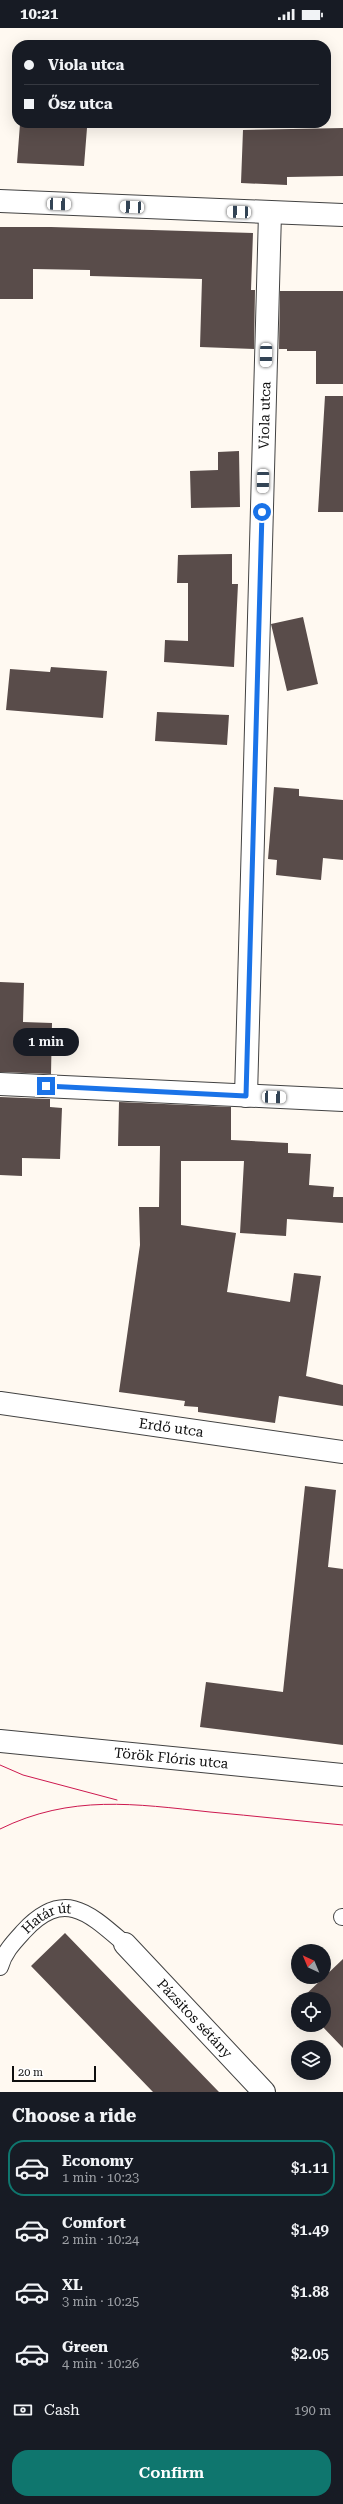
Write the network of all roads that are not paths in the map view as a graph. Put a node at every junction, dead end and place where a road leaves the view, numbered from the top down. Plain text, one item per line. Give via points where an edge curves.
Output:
1 (0, 201) edge
2 (270, 213) junction
3 (343, 216) edge
4 (0, 1084) edge
5 (246, 1096) junction
6 (343, 1100) edge
7 (0, 1403) edge
8 (343, 1452) edge
9 (0, 1741) edge
10 (343, 1775) edge
11 (125, 1944) joint
12 (0, 1967) edge
13 (264, 2092) edge

1 - 2 street
2 - 3 street
2 - 5 street, Viola utca
4 - 5 street
5 - 6 street
7 - 8 street, Erdő utca
9 - 10 street, Török Flóris utca
11 - 12 lane, Határ út via 88,1914 74,1908 60,1907 32,1923 8,1949
11 - 13 street, Pázsitos sétány

